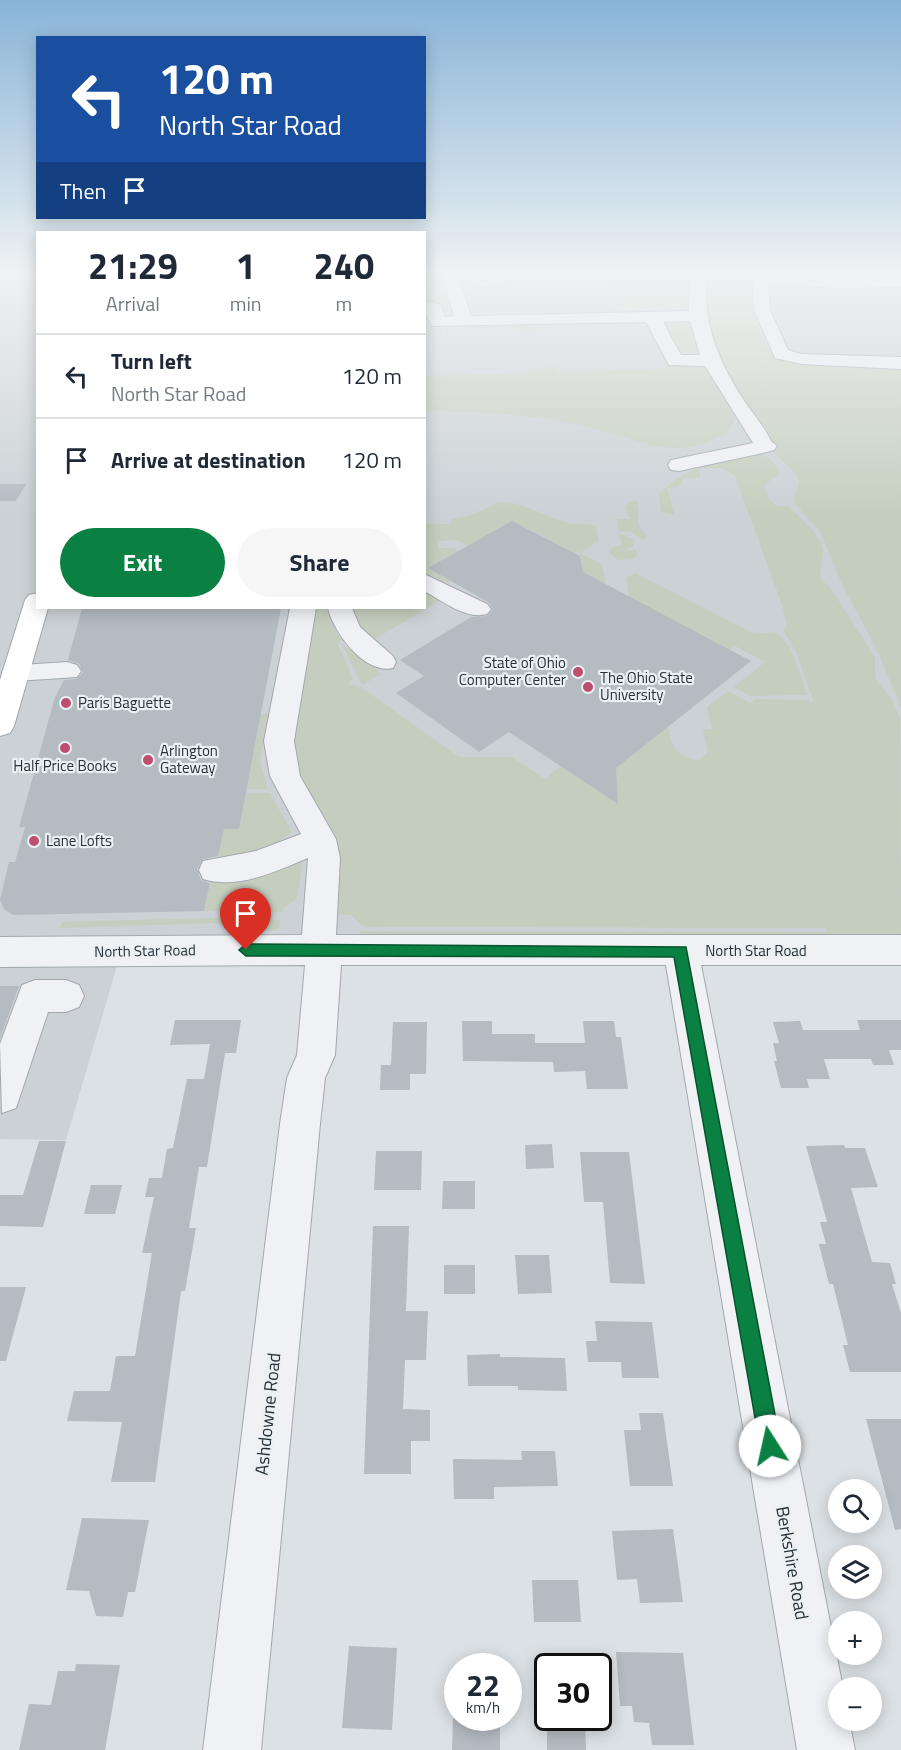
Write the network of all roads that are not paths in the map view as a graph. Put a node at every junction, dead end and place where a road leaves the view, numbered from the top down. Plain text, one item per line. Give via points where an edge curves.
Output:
1 (671, 353) edge
2 (709, 353) edge
3 (780, 353) edge
4 (711, 360) junction
5 (901, 363) edge
6 (678, 461) dead end
7 (426, 583) edge
8 (36, 607) edge
9 (303, 609) edge
10 (340, 609) edge
11 (478, 609) dead end
12 (383, 662) dead end
13 (67, 671) dead end
14 (16, 672) junction
15 (0, 726) edge
16 (320, 839) junction
17 (215, 870) dead end
18 (901, 950) edge
19 (318, 951) junction
20 (681, 951) junction
21 (0, 952) edge
22 (66, 996) dead end
23 (2, 1095) dead end
24 (232, 1750) edge
25 (826, 1750) edge

1 - 4 street via 675,361
2 - 4 street
3 - 5 street via 801,359
4 - 6 street via 761,439
7 - 11 street
8 - 14 main road
9 - 16 street via 279,677 280,757 294,794
10 - 12 street via 348,630
13 - 14 street
14 - 15 main road
16 - 17 street via 253,866
16 - 19 street, Ashdowne Road via 325,878
18 - 20 street, North Star Road
19 - 20 street, North Star Road
19 - 21 street, North Star Road
19 - 24 street, Ashdowne Road via 300,1008 295,1060 306,1078
20 - 25 street, Berkshire Road
22 - 23 street via 35,996

